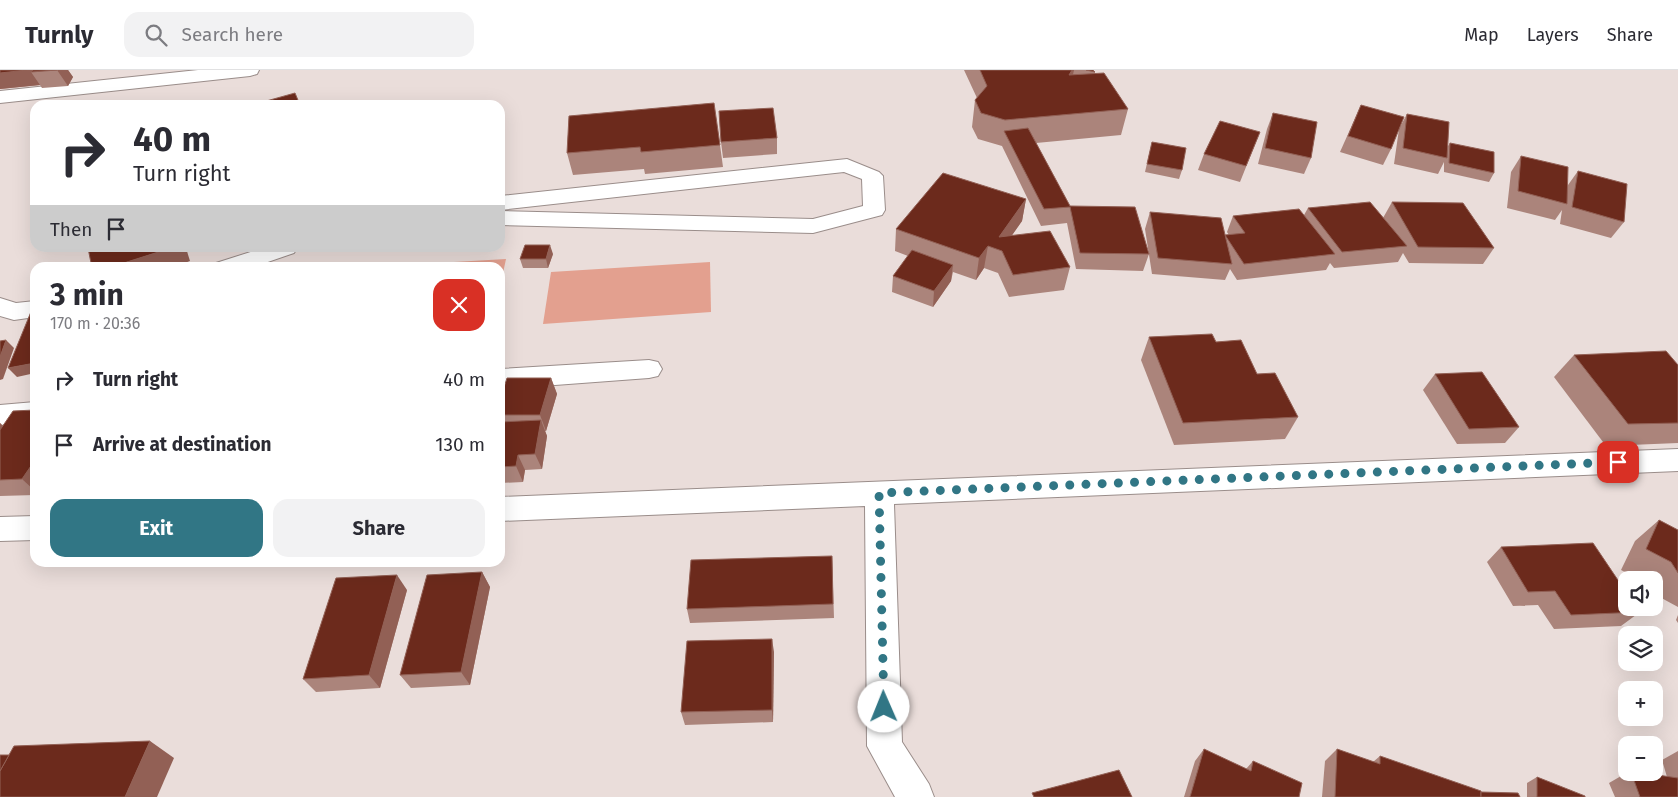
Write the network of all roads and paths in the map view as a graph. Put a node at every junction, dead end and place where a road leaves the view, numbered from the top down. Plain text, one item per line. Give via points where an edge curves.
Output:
1 (250, 70) edge
2 (0, 97) edge
3 (505, 202) edge
4 (505, 218) edge
5 (274, 252) edge
6 (243, 262) edge
7 (0, 306) edge
8 (30, 310) edge
9 (649, 369) dead end
10 (505, 379) edge
11 (30, 412) edge
12 (0, 415) edge
13 (1678, 460) edge
14 (879, 493) junction
15 (505, 509) edge
16 (30, 528) edge
17 (0, 529) edge
18 (916, 797) edge

1 - 2 street
3 - 4 street via 847,165 872,176 874,210 813,226
5 - 6 street
7 - 8 street via 14,312
9 - 10 street
11 - 12 street
13 - 14 street
14 - 15 street
14 - 18 street via 885,746
16 - 17 street

